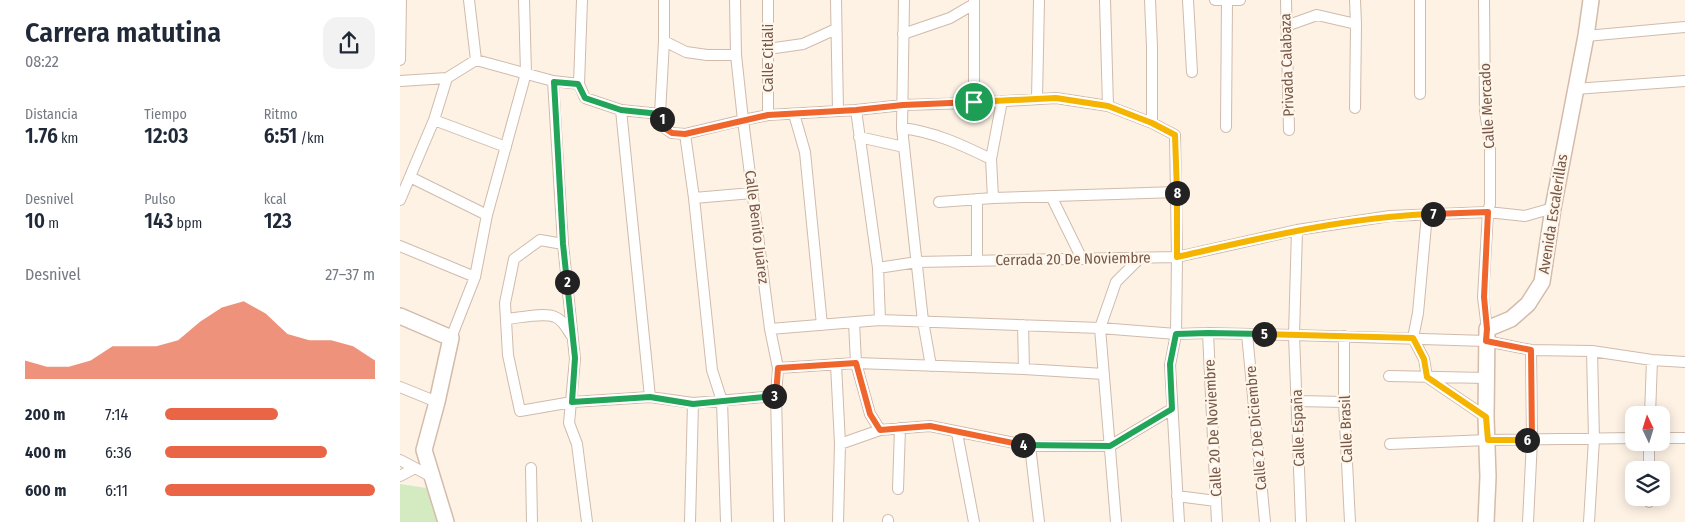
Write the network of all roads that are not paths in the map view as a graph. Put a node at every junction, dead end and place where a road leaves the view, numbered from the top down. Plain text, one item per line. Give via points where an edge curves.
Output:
1 (469, 0) edge
2 (524, 0) edge
3 (582, 0) edge
4 (664, 0) edge
5 (735, 0) edge
6 (768, 0) edge
7 (836, 0) edge
8 (904, 0) edge
9 (1039, 0) edge
10 (1105, 0) edge
11 (1150, 0) edge
12 (1188, 0) edge
13 (1215, 0) edge
14 (1227, 0) edge
15 (1240, 0) edge
16 (1286, 0) edge
17 (1355, 0) edge
18 (1420, 0) edge
19 (1484, 0) edge
20 (1591, 0) edge
21 (401, 2) edge
22 (974, 2) edge
23 (1356, 24) junction
24 (1286, 26) junction
25 (1685, 27) edge
26 (836, 29) junction
27 (903, 34) junction
28 (1586, 36) junction
29 (664, 40) junction
30 (768, 49) junction
31 (736, 55) junction
32 (400, 60) edge
33 (476, 60) junction
34 (1192, 72) dead end
35 (526, 73) junction
36 (448, 78) junction
37 (400, 81) edge
38 (1685, 81) edge
39 (554, 82) junction
40 (578, 84) junction
41 (1575, 89) junction
42 (1420, 94) dead end
43 (1037, 99) junction
44 (1002, 101) junction
45 (974, 102) junction
46 (903, 105) junction
47 (1108, 106) junction
48 (1355, 108) dead end
49 (621, 110) junction
50 (856, 110) junction
51 (838, 111) junction
52 (660, 114) junction
53 (794, 114) junction
54 (768, 115) junction
55 (434, 120) junction
56 (743, 120) junction
57 (1152, 123) junction
58 (1226, 127) dead end
59 (902, 128) junction
60 (1289, 130) dead end
61 (685, 134) junction
62 (859, 137) junction
63 (506, 147) junction
64 (904, 147) junction
65 (991, 158) junction
66 (410, 178) junction
67 (1176, 192) junction
68 (752, 193) junction
69 (1051, 196) junction
70 (694, 198) junction
71 (993, 198) junction
72 (977, 199) junction
73 (400, 200) edge
74 (939, 202) dead end
75 (1553, 208) junction
76 (1488, 212) junction
77 (1427, 214) junction
78 (487, 215) junction
79 (1297, 230) junction
80 (563, 244) junction
81 (400, 246) edge
82 (1177, 257) junction
83 (1140, 258) junction
84 (1082, 259) junction
85 (977, 261) junction
86 (917, 262) junction
87 (878, 268) junction
88 (475, 277) junction
89 (400, 316) edge
90 (506, 319) junction
91 (880, 320) junction
92 (923, 321) junction
93 (854, 322) junction
94 (1023, 325) junction
95 (822, 326) junction
96 (1100, 328) junction
97 (770, 329) junction
98 (1208, 333) junction
99 (1176, 334) junction
100 (1247, 334) junction
101 (1294, 335) junction
102 (1487, 335) junction
103 (1344, 336) junction
104 (451, 338) junction
105 (573, 338) junction
106 (1413, 338) junction
107 (1531, 350) junction
108 (1592, 351) junction
109 (1652, 360) junction
110 (1685, 362) edge
111 (856, 363) junction
112 (836, 364) junction
113 (931, 366) junction
114 (778, 368) junction
115 (1024, 369) junction
116 (1104, 374) junction
117 (1389, 376) dead end
118 (1427, 377) junction
119 (1487, 378) junction
120 (400, 387) edge
121 (776, 396) junction
122 (650, 397) junction
123 (722, 401) junction
124 (437, 402) junction
125 (572, 402) junction
126 (1297, 402) junction
127 (1344, 402) junction
128 (693, 404) junction
129 (1650, 406) edge
130 (1172, 409) junction
131 (1486, 417) junction
132 (900, 428) junction
133 (880, 430) junction
134 (957, 433) junction
135 (1625, 438) edge
136 (1670, 438) edge
137 (1685, 438) edge
138 (1488, 440) junction
139 (1532, 440) junction
140 (1594, 440) junction
141 (840, 444) junction
142 (1390, 444) dead end
143 (1030, 446) junction
144 (1110, 446) junction
145 (400, 460) edge
146 (414, 468) junction
147 (531, 468) dead end
148 (400, 476) edge
149 (434, 478) junction
150 (898, 489) dead end
151 (1177, 496) junction
152 (1216, 501) junction
153 (446, 522) edge
154 (532, 522) edge
155 (587, 522) edge
156 (690, 522) edge
157 (726, 522) edge
158 (780, 522) edge
159 (838, 522) edge
160 (974, 522) edge
161 (1039, 522) edge
162 (1116, 522) edge
163 (1179, 522) edge
164 (1217, 522) edge
165 (1265, 522) edge
166 (1301, 522) edge
167 (1350, 522) edge
168 (1486, 522) edge
169 (1528, 522) edge
170 (1589, 522) edge

1 - 33 street
2 - 35 street
3 - 40 street
4 - 29 street
5 - 31 street, Calle Benito Juárez
6 - 30 street, Calle Citlali
7 - 26 street
8 - 27 street
9 - 43 street
10 - 47 street
11 - 57 street
12 - 34 street
13 - 14 street
14 - 15 street
14 - 58 street
16 - 24 street, Privada Calabaza
17 - 23 street
18 - 42 street
19 - 76 street, Calle Mercado via 1485,111 1490,145
20 - 28 main road, Avenida Escalerillas
21 - 32 street
22 - 27 street via 950,18
22 - 45 street
23 - 24 street via 1317,15
23 - 48 street
24 - 60 street, Privada Calabaza
25 - 28 street
26 - 30 street via 803,44
26 - 51 street
27 - 46 street
28 - 41 main road, Avenida Escalerillas
29 - 31 street via 686,52
29 - 52 street
30 - 54 street, Calle Citlali
31 - 56 street, Calle Benito Juárez
33 - 35 street
33 - 36 street
35 - 39 street
35 - 63 street
36 - 37 street
36 - 55 street
38 - 41 street
39 - 40 street
39 - 80 street
40 - 49 street via 585,98
41 - 75 main road, Avenida Escalerillas
43 - 44 street
43 - 47 street via 1056,98
44 - 45 street
44 - 65 street
45 - 46 street
46 - 50 street
46 - 59 street
47 - 57 street
49 - 52 street
49 - 122 street
50 - 51 street
50 - 62 street
51 - 53 street
52 - 61 street via 664,128 672,133
53 - 54 street
53 - 95 street via 805,152
54 - 56 street
55 - 63 street
55 - 66 street
56 - 61 street
56 - 68 street, Calle Benito Juárez
57 - 67 street via 1175,135
59 - 64 street
59 - 65 street via 953,140
61 - 70 street
62 - 64 street
62 - 87 street
63 - 78 street
64 - 86 street
65 - 71 street
66 - 73 street
66 - 78 street
67 - 69 street
67 - 82 street
68 - 70 street
68 - 97 street, Calle Benito Juárez
69 - 71 street
69 - 84 street
70 - 123 street via 712,370
71 - 72 street
72 - 74 street
72 - 85 street
75 - 76 street, Cerrada 20 De Noviembre via 1525,216
75 - 102 main road, Avenida Escalerillas via 1542,282 1528,304
76 - 77 street, Cerrada 20 De Noviembre
76 - 102 street, Calle Mercado via 1484,297
77 - 79 street, Cerrada 20 De Noviembre via 1390,216
77 - 106 street
78 - 88 street
79 - 82 street, Cerrada 20 De Noviembre
79 - 101 street, Calle España
80 - 90 street via 540,240 514,259 505,303
80 - 105 street
81 - 88 street
82 - 83 street, Cerrada 20 De Noviembre
82 - 99 street
83 - 84 street, Cerrada 20 De Noviembre
83 - 96 street via 1116,282
84 - 85 street, Cerrada 20 De Noviembre
85 - 86 street, Cerrada 20 De Noviembre
86 - 87 street, Cerrada 20 De Noviembre
86 - 92 street
87 - 91 street
88 - 104 street
89 - 104 main road
90 - 105 street via 555,317 562,321
90 - 125 street via 508,356 520,411
91 - 92 street
91 - 93 street
92 - 94 street
92 - 113 street
93 - 95 street
93 - 111 street
94 - 96 street
94 - 115 street
95 - 97 street
96 - 99 street
96 - 116 street
97 - 114 street, Calle Benito Juárez
98 - 99 street
98 - 100 street
98 - 152 street, Calle 20 De Noviembre
99 - 130 street via 1170,364
100 - 101 street
100 - 165 street, Calle 2 De Diciembre
101 - 103 street
101 - 126 street, Calle España
102 - 106 street
102 - 107 street
102 - 119 main road
103 - 106 street
103 - 127 street, Calle Brasil
104 - 124 main road
105 - 125 street
106 - 118 street via 1424,359
107 - 108 street
107 - 139 street
108 - 109 street
108 - 140 street
109 - 110 street
109 - 129 street
111 - 112 street
111 - 113 street
111 - 133 street via 870,414
112 - 114 street
112 - 141 street
113 - 115 street
114 - 121 street, Calle Benito Juárez
115 - 116 street
116 - 144 street
117 - 118 street
118 - 119 street
118 - 131 street
119 - 131 main road
120 - 124 street
121 - 123 street
121 - 158 street, Calle Benito Juárez
122 - 125 street
122 - 128 street
123 - 128 street
123 - 157 street
124 - 149 main road via 424,450
125 - 155 street via 570,423 577,444
126 - 127 street
126 - 166 street, Calle España
127 - 167 street, Calle Brasil
128 - 156 street
130 - 144 street
130 - 151 street
131 - 138 main road
132 - 133 street
132 - 134 street via 930,426
132 - 150 street
133 - 141 street
134 - 143 street
134 - 160 street
135 - 140 street
136 - 137 street
138 - 139 street
138 - 142 street
138 - 168 main road
139 - 140 street
139 - 169 street
140 - 170 street
141 - 159 street
143 - 144 street
143 - 161 street
144 - 162 street
145 - 146 street
146 - 148 street
146 - 149 street
147 - 154 street
149 - 153 main road
151 - 152 street
151 - 163 street
152 - 164 street, Calle 20 De Noviembre

